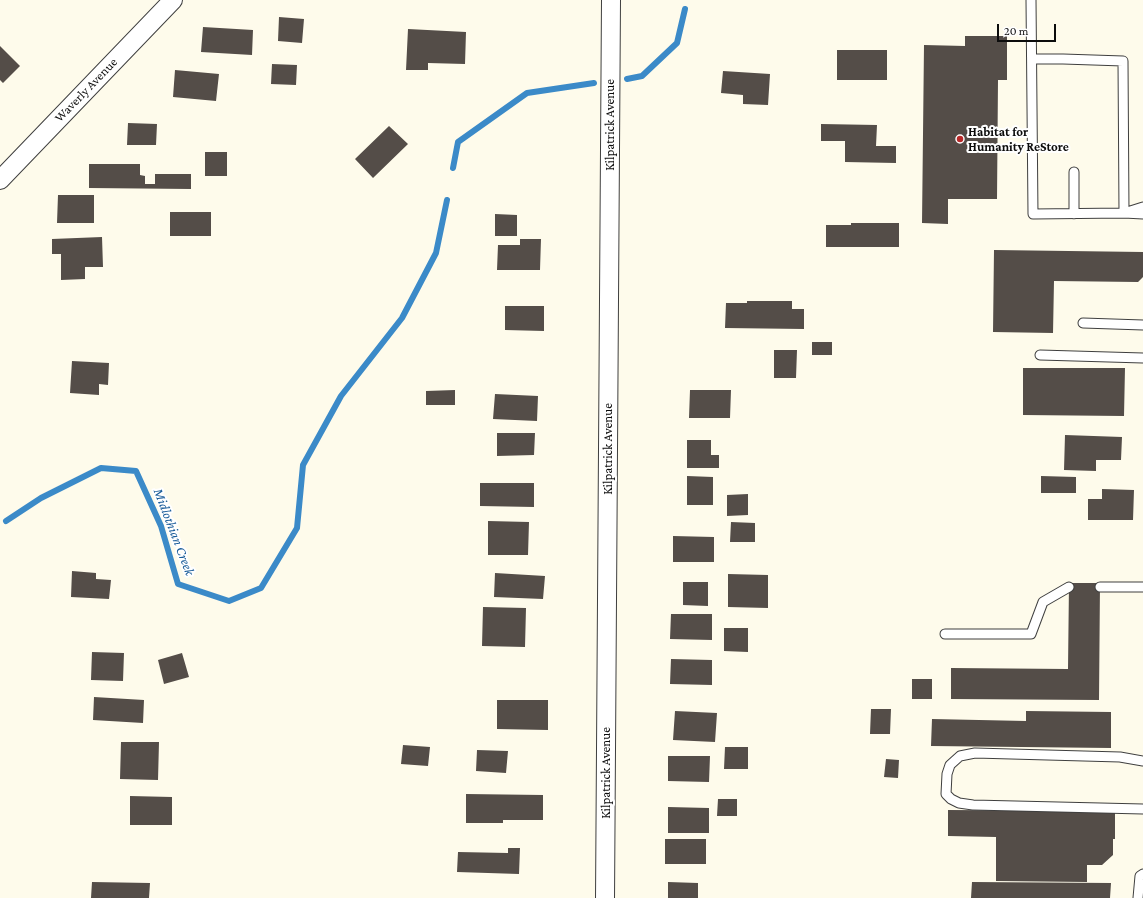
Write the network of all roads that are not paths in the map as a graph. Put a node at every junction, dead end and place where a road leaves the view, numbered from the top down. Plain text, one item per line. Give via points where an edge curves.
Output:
1 (173, 0) edge
2 (611, 0) edge
3 (1031, 0) edge
4 (1032, 59) junction
5 (1074, 172) dead end
6 (0, 180) edge
7 (1143, 207) edge
8 (1124, 213) junction
9 (1074, 214) junction
10 (1143, 214) edge
11 (1083, 323) dead end
12 (1143, 325) edge
13 (1040, 355) dead end
14 (1143, 358) edge
15 (1069, 587) dead end
16 (1100, 587) dead end
17 (1143, 587) edge
18 (945, 634) dead end
19 (1143, 761) edge
20 (1143, 810) edge
21 (1143, 874) edge
22 (605, 898) edge
23 (1138, 898) edge

1 - 6 street, Waverly Avenue
2 - 22 street, Kilpatrick Avenue
3 - 4 lane
4 - 8 lane via 1123,61
4 - 9 lane via 1033,214
5 - 9 lane
7 - 8 lane
8 - 9 lane
8 - 10 lane
11 - 12 lane
13 - 14 lane
15 - 18 lane via 1043,602 1031,634
16 - 17 lane
19 - 20 lane via 1120,757 975,753 960,756 950,765 946,794 959,803 973,805
21 - 23 lane via 1140,876

